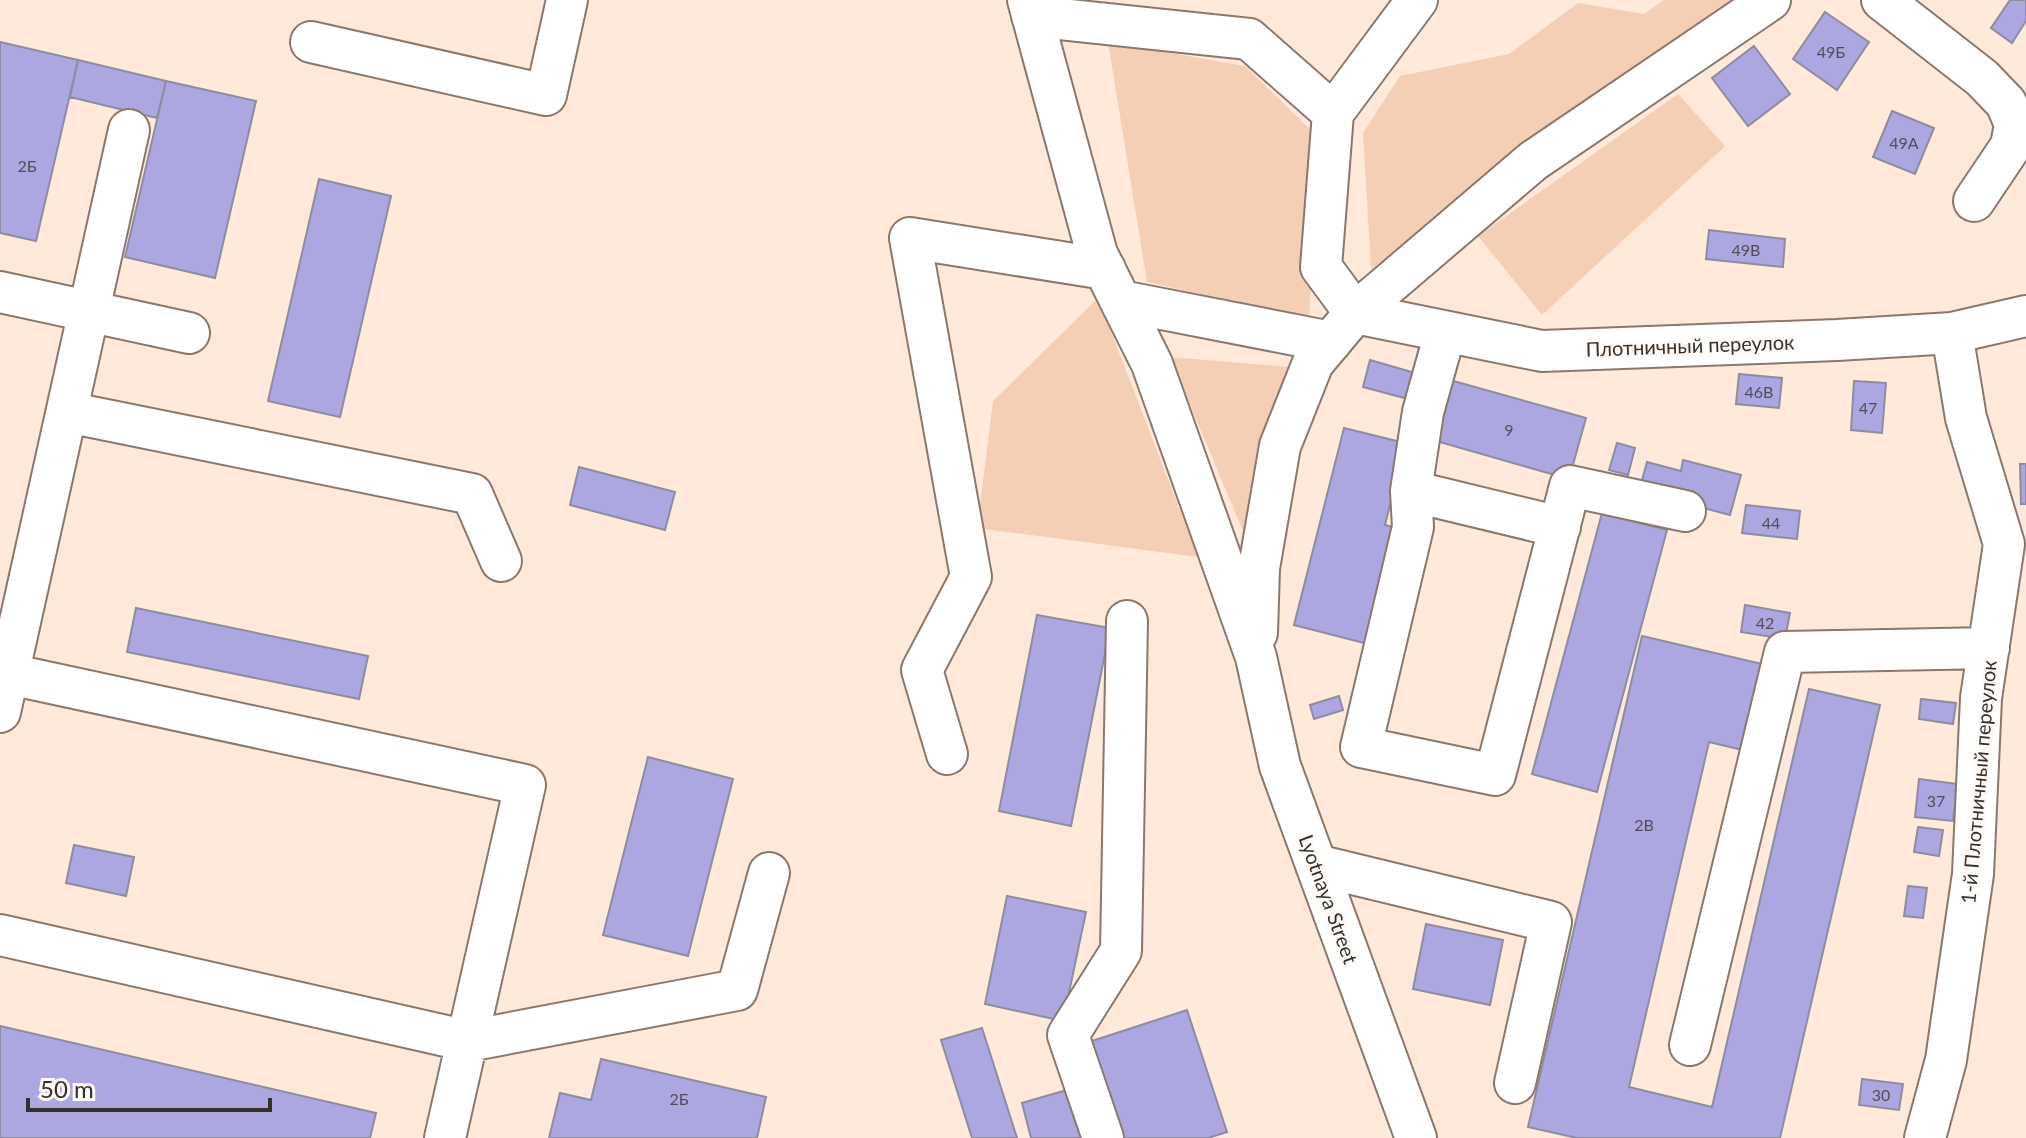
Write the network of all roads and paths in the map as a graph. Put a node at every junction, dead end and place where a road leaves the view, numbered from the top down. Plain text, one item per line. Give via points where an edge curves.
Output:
1 (567, 0) edge
2 (1417, 0) edge
3 (1770, 0) edge
4 (1882, 0) edge
5 (1034, 5) edge
6 (311, 42) dead end
7 (1333, 113) junction
8 (129, 130) dead end
9 (1974, 201) dead end
10 (1113, 285) junction
11 (0, 292) edge
12 (89, 312) junction
13 (2026, 316) edge
14 (1343, 328) junction
15 (189, 333) dead end
16 (1445, 333) junction
17 (1952, 333) junction
18 (67, 412) junction
19 (1411, 491) junction
20 (1685, 511) dead end
21 (1560, 527) junction
22 (501, 561) dead end
23 (1127, 621) dead end
24 (1989, 648) junction
25 (1256, 657) junction
26 (7, 663) edge
27 (0, 712) edge
28 (947, 754) dead end
29 (1316, 865) junction
30 (769, 873) dead end
31 (0, 935) edge
32 (468, 1041) junction
33 (1690, 1045) dead end
34 (1515, 1083) dead end
35 (445, 1138) edge
36 (1103, 1138) edge
37 (1416, 1138) edge
38 (1925, 1138) edge

1 - 6 street via 546,95
2 - 7 street
3 - 14 street via 1533,161
4 - 9 street via 2006,103 2015,124 2011,146
5 - 7 street via 1249,39
5 - 10 street via 1097,254
7 - 14 street via 1321,267
8 - 12 street
10 - 14 street, Плотничный переулок
10 - 25 street via 1152,364
10 - 28 street, Плотничный переулок via 910,238 971,577 922,670
11 - 12 street
12 - 15 street
12 - 18 street
13 - 17 street, Плотничный переулок
14 - 16 street, Плотничный переулок
14 - 25 street via 1313,363 1280,446 1259,568
16 - 17 street, Плотничный переулок via 1542,351
16 - 19 street via 1423,412
17 - 24 street, 1-й Плотничный переулок via 1966,418 2004,544
18 - 22 street via 472,494
18 - 26 street
19 - 21 street
19 - 21 street via 1413,527 1361,747 1495,775
20 - 21 street via 1570,486
23 - 36 street via 1121,951 1068,1035
24 - 33 street via 1785,652
24 - 38 street, 1-й Плотничный переулок via 1981,698 1973,874 1946,1060
25 - 29 street, Lyotnaya Street via 1280,766
26 - 27 street
26 - 32 street via 525,785
29 - 34 street via 1551,922
29 - 37 street, Lyotnaya Street
30 - 32 street via 737,990
31 - 32 street
32 - 35 street

